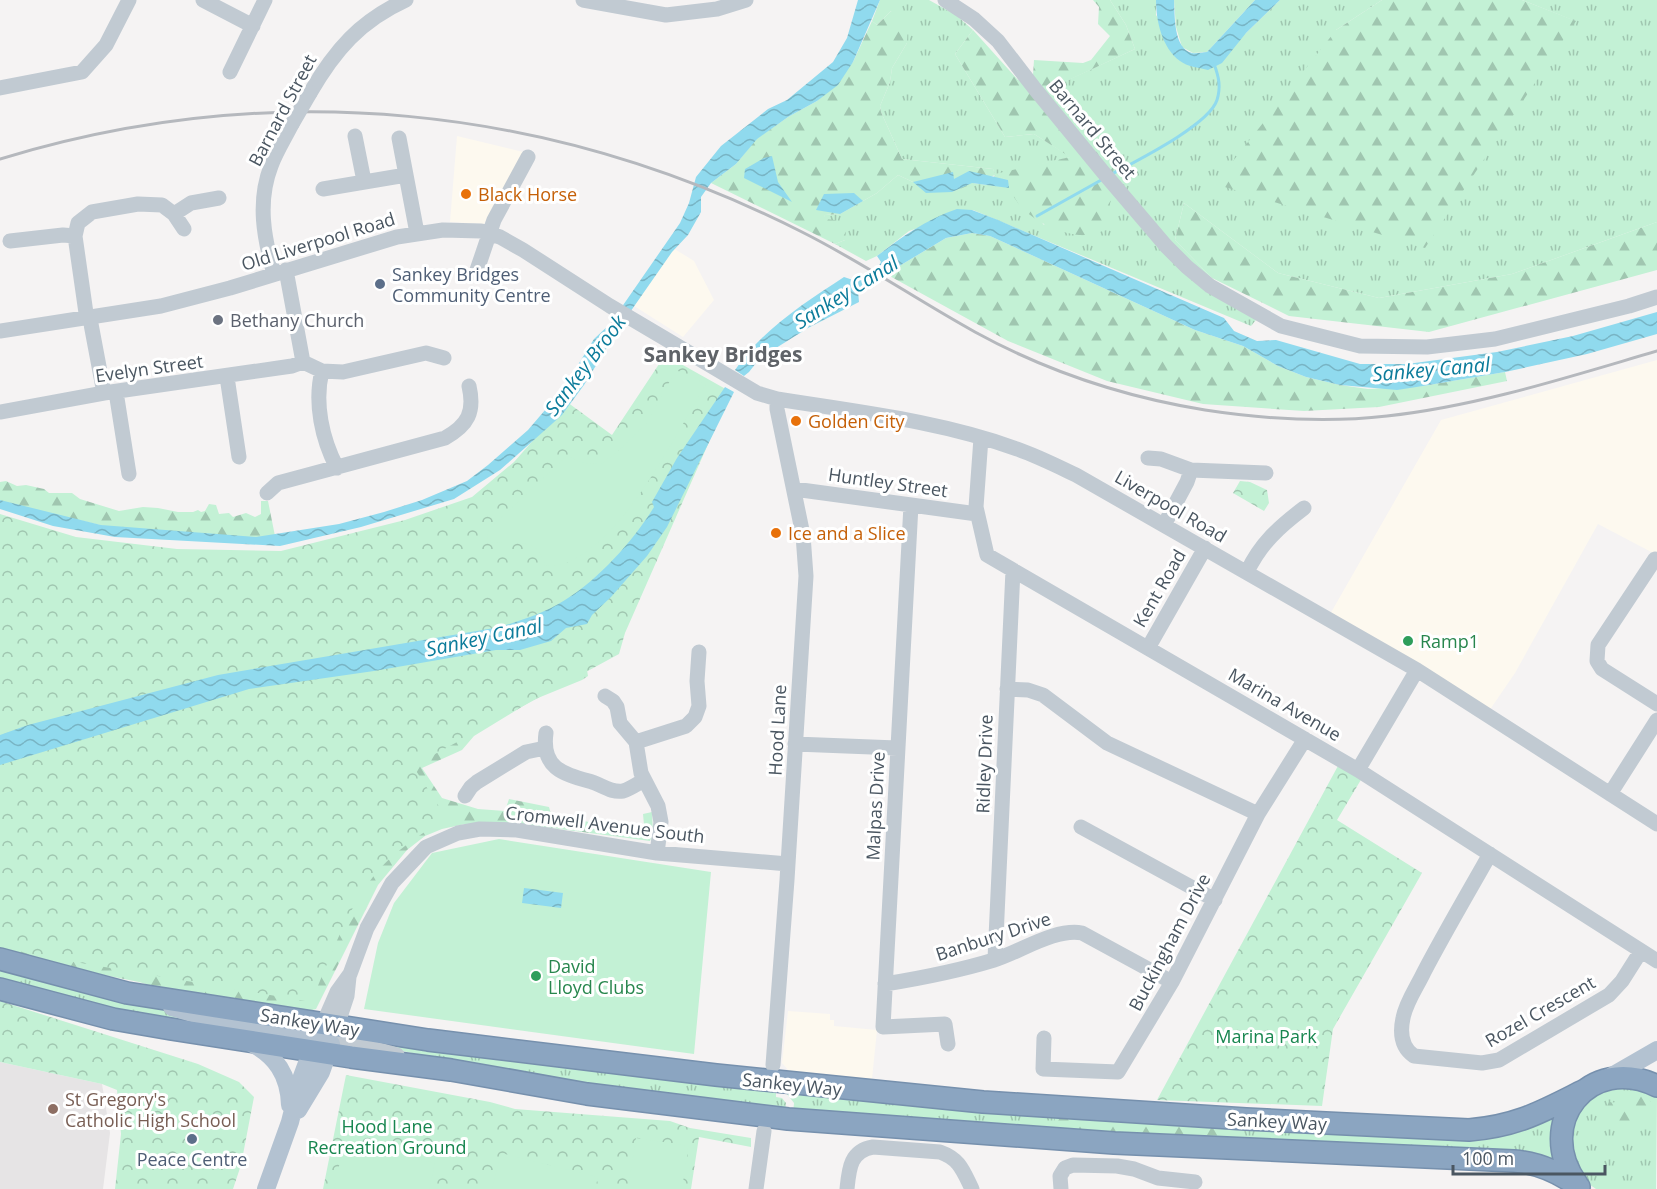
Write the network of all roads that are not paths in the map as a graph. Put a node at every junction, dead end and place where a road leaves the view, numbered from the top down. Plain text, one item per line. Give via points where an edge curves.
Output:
1 (129, 0) edge
2 (203, 0) edge
3 (265, 0) edge
4 (406, 0) edge
5 (583, 0) edge
6 (746, 0) edge
7 (945, 0) edge
8 (253, 26) junction
9 (230, 72) dead end
10 (0, 88) edge
11 (355, 136) dead end
12 (399, 138) dead end
13 (528, 157) dead end
14 (406, 175) junction
15 (364, 181) junction
16 (323, 189) dead end
17 (219, 198) dead end
18 (174, 214) junction
19 (184, 229) dead end
20 (490, 233) junction
21 (417, 234) junction
22 (75, 236) junction
23 (10, 241) dead end
24 (280, 272) junction
25 (476, 273) dead end
26 (1657, 297) edge
27 (623, 314) joint
28 (89, 319) junction
29 (0, 331) edge
30 (444, 358) dead end
31 (303, 362) junction
32 (322, 371) junction
33 (227, 377) junction
34 (110, 393) junction
35 (487, 394) dead end
36 (777, 399) junction
37 (0, 412) edge
38 (981, 438) junction
39 (239, 457) dead end
40 (1148, 458) dead end
41 (337, 468) junction
42 (1191, 471) junction
43 (1266, 473) dead end
44 (129, 474) dead end
45 (794, 489) junction
46 (267, 494) dead end
47 (911, 505) junction
48 (1304, 508) dead end
49 (976, 514) junction
50 (1164, 525) junction
51 (1205, 548) junction
52 (1655, 558) dead end
53 (1013, 570) junction
54 (1247, 572) junction
55 (1148, 648) junction
56 (700, 652) dead end
57 (1416, 670) junction
58 (1007, 689) junction
59 (603, 695) dead end
60 (1657, 704) edge
61 (1657, 720) edge
62 (1305, 739) junction
63 (636, 742) junction
64 (795, 744) junction
65 (897, 748) junction
66 (1358, 770) junction
67 (644, 780) junction
68 (1610, 794) junction
69 (465, 798) dead end
70 (1258, 814) junction
71 (1657, 824) edge
72 (1081, 827) dead end
73 (657, 853) junction
74 (1490, 854) junction
75 (788, 864) junction
76 (1215, 900) junction
77 (1641, 951) junction
78 (995, 959) junction
79 (0, 960) edge
80 (1657, 961) edge
81 (1172, 982) junction
82 (885, 984) junction
83 (0, 989) edge
84 (1048, 1036) dead end
85 (325, 1038) junction
86 (245, 1040) junction
87 (948, 1044) dead end
88 (1657, 1050) edge
89 (773, 1065) dead end
90 (1605, 1080) junction
91 (1657, 1086) edge
92 (1586, 1090) junction
93 (290, 1122) junction
94 (764, 1131) dead end
95 (1195, 1182) dead end
96 (1580, 1188) edge
97 (266, 1189) edge
98 (756, 1189) edge
99 (847, 1189) edge
100 (972, 1189) edge
101 (1061, 1189) edge

1 - 10 street via 106,45 82,72
2 - 8 street
3 - 8 street
4 - 24 street, Barnard Street, bridge via 372,18 327,64 271,166 263,198 264,232
5 - 6 street via 666,15 717,9
7 - 26 street, Barnard Street via 998,41 1108,178 1187,267 1210,286 1281,326 1359,346 1427,346 1495,339
8 - 9 street
11 - 15 street
12 - 14 street
13 - 20 street
14 - 15 street
14 - 21 street
15 - 16 street
17 - 18 street via 191,203
18 - 19 street
18 - 22 street via 162,205 138,204 92,212 78,223
20 - 21 street, Old Liverpool Road via 443,230
20 - 25 street
20 - 27 street, Old Liverpool Road
21 - 24 street, Old Liverpool Road via 373,243
22 - 23 street
22 - 28 street
24 - 28 street, Old Liverpool Road via 161,306
24 - 31 street, Barnard Street
27 - 36 street, Liverpool Road via 735,381
28 - 29 street, Old Liverpool Road
28 - 34 street
30 - 32 street via 426,353 417,364
31 - 32 street
31 - 33 street, Evelyn Street
32 - 41 street via 318,393 326,444
33 - 34 street, Evelyn Street
33 - 39 street
34 - 37 street, Evelyn Street
34 - 44 street
35 - 41 street via 470,392 471,408 466,422 445,438
36 - 38 street, Liverpool Road via 885,416
36 - 45 street, Hood Lane
38 - 49 street, Marina Avenue
38 - 50 street, Liverpool Road via 1076,475
40 - 42 street
41 - 46 street via 278,483
42 - 43 street
42 - 50 street
45 - 47 street, Huntley Street
45 - 64 street, Hood Lane via 806,576
47 - 49 street, Huntley Street
47 - 65 street, Malpas Drive
48 - 54 street via 1270,535
49 - 53 street, Marina Avenue via 987,555
50 - 51 street, Liverpool Road
51 - 54 street, Liverpool Road
51 - 55 street, Kent Road
52 - 60 street via 1598,645 1596,655 1602,669
53 - 55 street, Marina Avenue
53 - 58 street, Ridley Drive
54 - 57 street, Liverpool Road
55 - 62 street, Marina Avenue
56 - 63 street via 699,706 695,717 686,726
57 - 66 street
57 - 68 street, Liverpool Road
58 - 70 street via 1043,695 1107,742
58 - 78 street, Ridley Drive
59 - 63 street via 617,706 620,723
61 - 68 street
62 - 66 street, Marina Avenue
62 - 70 street, Buckingham Drive
63 - 67 street
64 - 65 street
64 - 75 street, Hood Lane
65 - 82 street, Malpas Drive
66 - 74 street, Marina Avenue
67 - 69 street via 623,791 610,790 563,773 551,762 546,741 477,782
67 - 73 street via 660,814
68 - 71 street, Liverpool Road
70 - 76 street, Buckingham Drive
72 - 76 street
73 - 75 street, Cromwell Avenue South
73 - 85 street, Cromwell Avenue South via 517,830 480,829 426,847 392,883 367,928 350,974 337,992
74 - 77 street, Marina Avenue
74 - 77 street, Rozel Crescent via 1406,1008 1402,1032 1407,1051 1414,1056 1482,1063 1499,1060 1609,995
75 - 89 street, Hood Lane
76 - 81 street, Buckingham Drive
77 - 80 street, Marina Avenue
78 - 81 street, Banbury Drive via 1073,931
78 - 82 street, Banbury Drive
79 - 85 highway, Sankey Way
81 - 84 street, Buckingham Drive via 1118,1072 1043,1069
82 - 87 street, Malpas Drive via 883,1028 945,1024
83 - 86 highway, Sankey Way via 113,1018
85 - 86 highway, Sankey Way
85 - 92 highway, Sankey Way via 554,1057 983,1102 1459,1129 1489,1128 1521,1120
85 - 93 main road via 309,1093
85 - 96 highway, Sankey Way via 451,1070 587,1094 806,1120 1114,1143 1514,1161 1550,1169
86 - 93 main road via 266,1051 284,1074 290,1089
88 - 90 main road
90 - 91 highway via 1625,1077
90 - 92 highway, Sankey Way
92 - 96 highway via 1566,1113 1560,1132 1567,1171
93 - 97 main road
94 - 98 street
95 - 101 street via 1158,1178 1117,1166 1073,1165 1060,1176
99 - 100 street via 852,1159 873,1147 949,1155 958,1161

